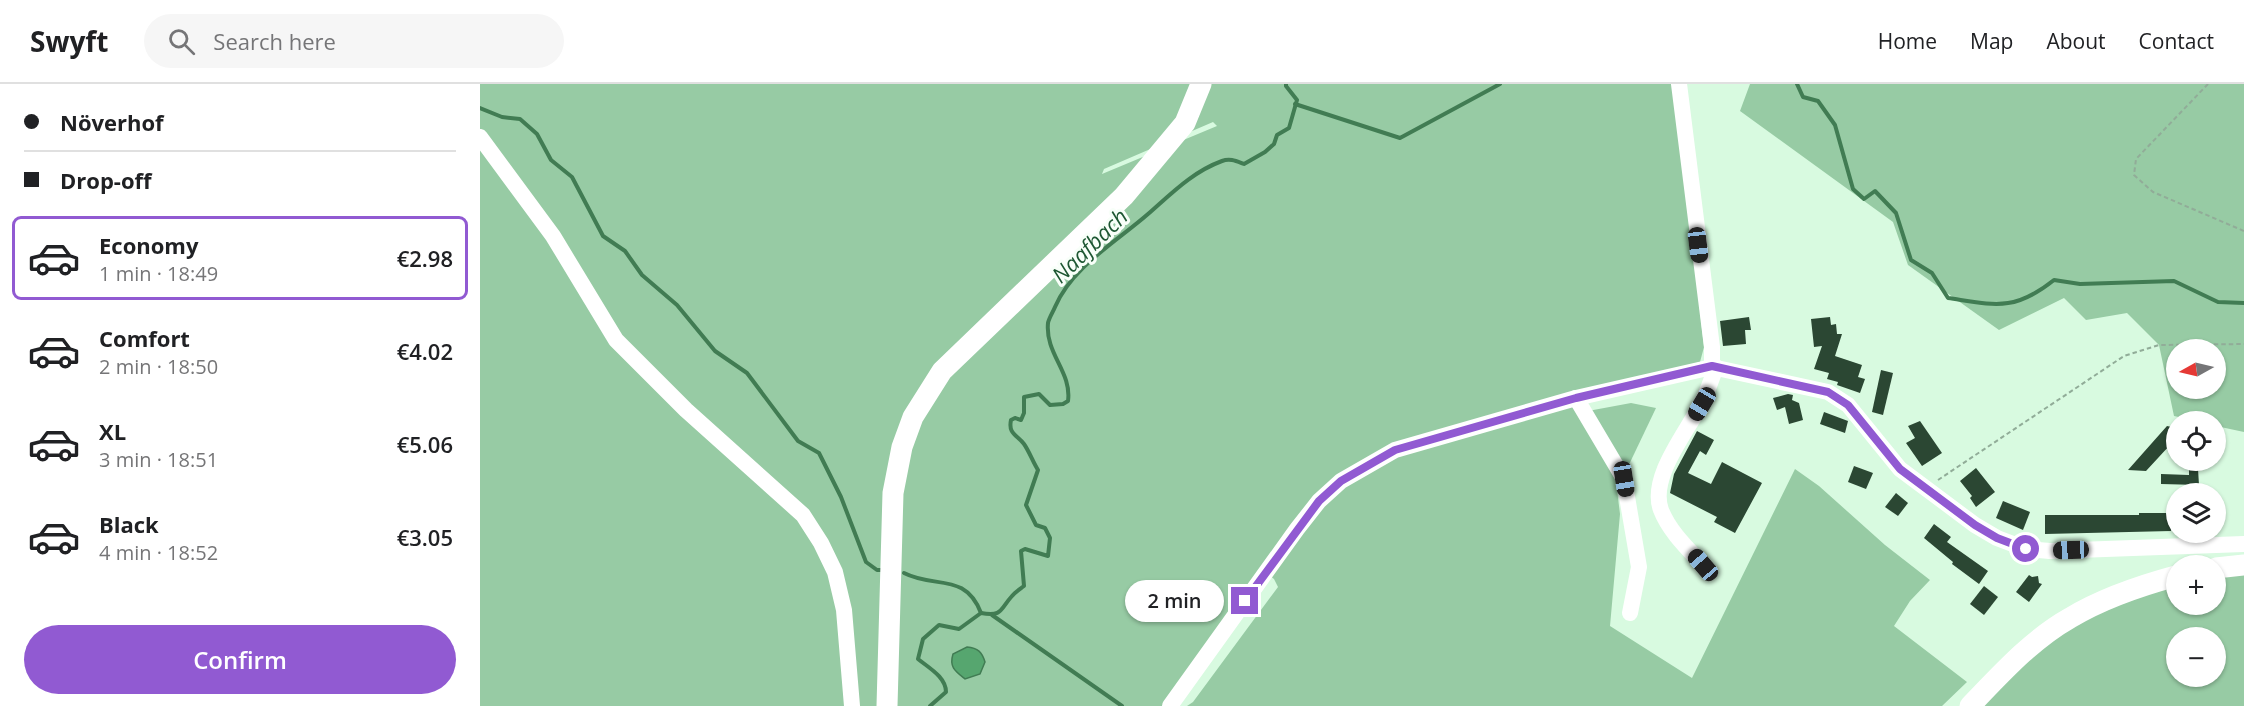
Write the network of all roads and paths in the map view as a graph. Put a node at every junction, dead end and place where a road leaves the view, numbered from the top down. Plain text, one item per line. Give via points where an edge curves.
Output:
1 (1201, 84) edge
2 (1679, 84) edge
3 (2208, 84) edge
4 (480, 137) edge
5 (2244, 231) edge
6 (2244, 344) edge
7 (1714, 367) junction
8 (1576, 398) junction
9 (1928, 490) junction
10 (2244, 543) edge
11 (1703, 565) dead end
12 (2244, 565) edge
13 (2226, 567) edge
14 (2166, 579) edge
15 (1630, 612) dead end
16 (852, 706) edge
17 (887, 706) edge
18 (1170, 706) edge
19 (1970, 706) edge

1 - 17 main road via 1185,123 1124,196 942,371 913,417 902,447 893,493
2 - 7 street
3 - 5 path via 2136,159 2134,175 2153,192
4 - 16 street via 553,236 616,340 686,410 803,515 835,572 844,610
6 - 9 path via 2159,345 2124,356
7 - 8 street
7 - 9 street via 1828,392 1848,405 1900,469
7 - 11 street via 1702,404 1670,456 1658,492 1661,510 1669,524
8 - 15 street via 1624,479 1639,567
8 - 18 street via 1395,450 1341,481 1297,529
9 - 10 street via 1975,525 2026,549
12 - 13 main road
14 - 19 main road via 2102,601 2067,619 2004,670

